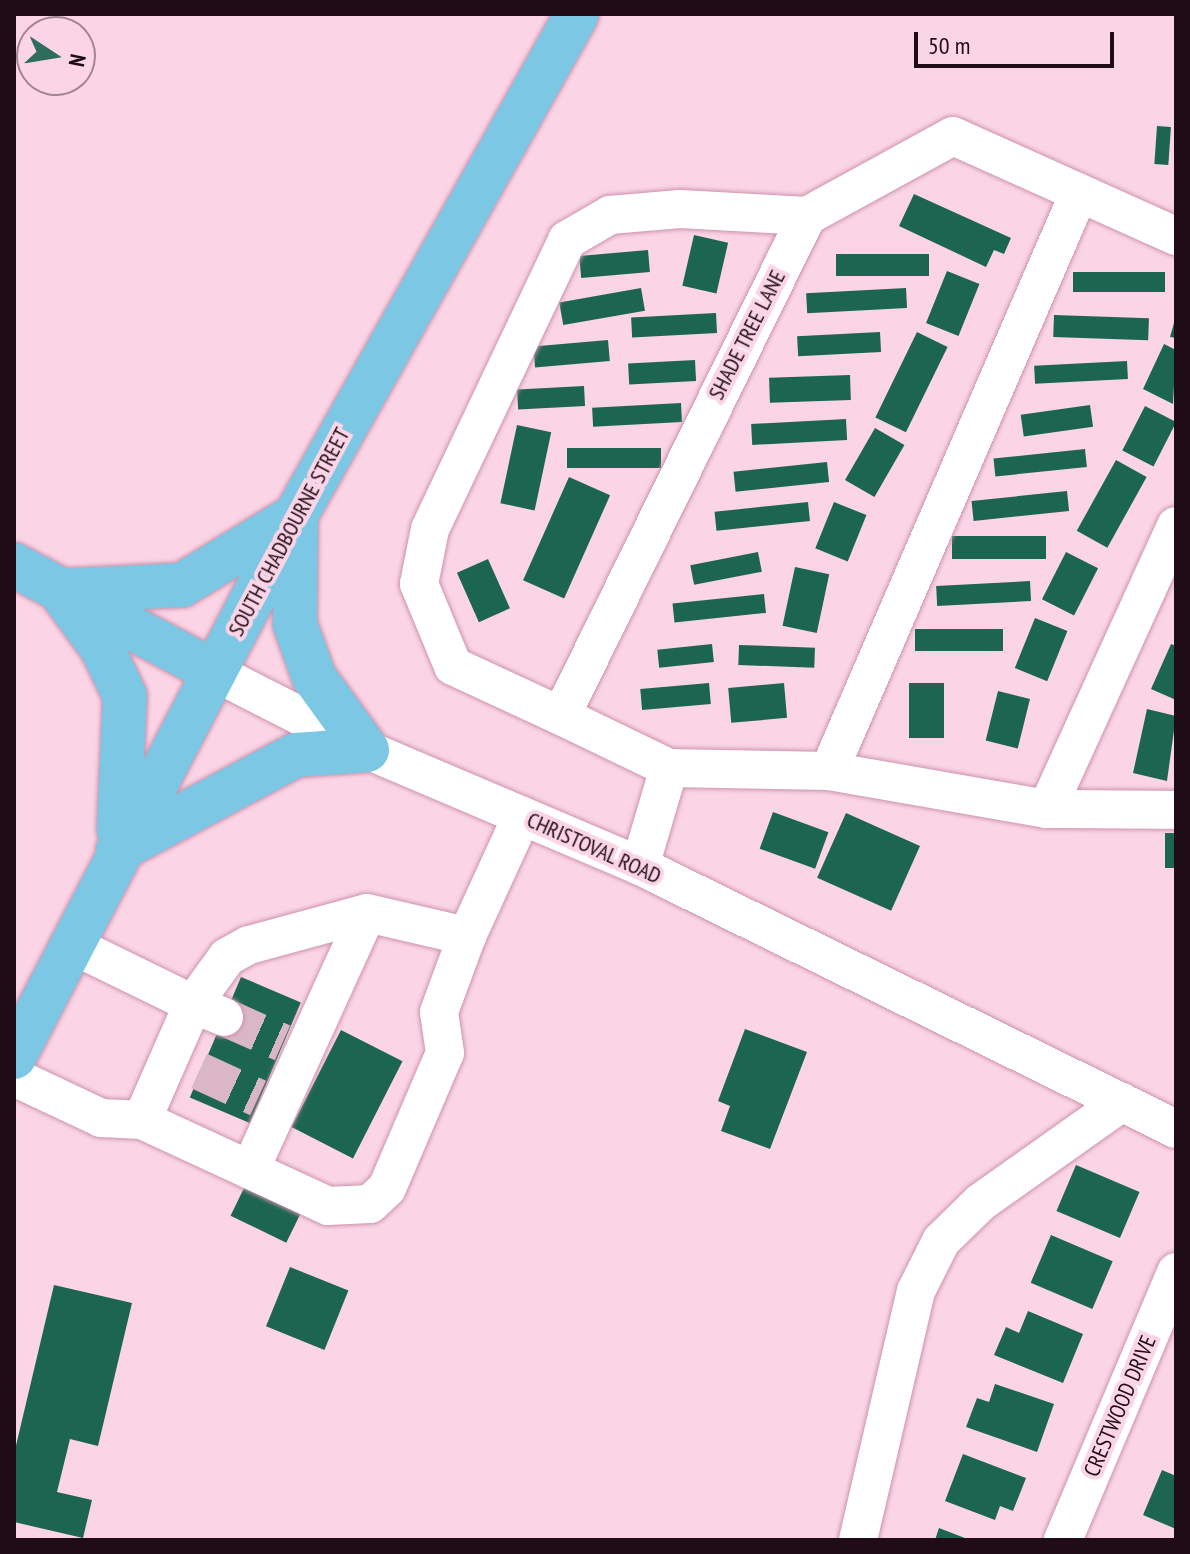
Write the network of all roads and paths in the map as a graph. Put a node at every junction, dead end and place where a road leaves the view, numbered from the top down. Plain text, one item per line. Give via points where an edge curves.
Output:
1 (577, 14) edge
2 (1079, 193) junction
3 (807, 216) junction
4 (1176, 236) edge
5 (296, 515) junction
6 (1176, 526) edge
7 (14, 565) edge
8 (60, 591) junction
9 (214, 672) junction
10 (561, 716) junction
11 (367, 750) junction
12 (669, 768) junction
13 (829, 771) junction
14 (1047, 809) junction
15 (1176, 810) edge
16 (522, 816) junction
17 (117, 850) junction
18 (640, 866) junction
19 (367, 913) junction
20 (467, 936) junction
21 (70, 944) junction
22 (208, 1010) junction
23 (14, 1057) edge
24 (14, 1077) edge
25 (1122, 1102) junction
26 (142, 1120) junction
27 (1176, 1129) edge
28 (250, 1170) junction
29 (1176, 1272) edge
30 (858, 1540) edge
31 (1063, 1540) edge

1 - 5 main road, SOUTH CHADBOURNE STREET
2 - 3 street via 953,136
2 - 4 street
2 - 13 street
3 - 10 street, SHADE TREE LANE
3 - 10 street via 680,209 610,215 567,240 430,529 419,584 453,666
5 - 8 main road via 228,564 182,585
5 - 9 main road, SOUTH CHADBOURNE STREET
5 - 11 main road via 295,624 314,677
6 - 14 street
7 - 8 main road, CHRISTOVAL ROAD
8 - 9 main road, CHRISTOVAL ROAD
8 - 17 main road via 125,696 128,750
9 - 11 street, CHRISTOVAL ROAD
9 - 17 main road, SOUTH CHADBOURNE STREET
10 - 12 street
11 - 16 street, CHRISTOVAL ROAD
11 - 17 main road via 296,755
12 - 13 street
12 - 18 street
13 - 14 street
14 - 15 street
16 - 18 street, CHRISTOVAL ROAD
16 - 20 street
17 - 21 main road, SOUTH CHADBOURNE STREET
18 - 25 street, CHRISTOVAL ROAD
19 - 20 street
19 - 22 street via 249,945 227,957
19 - 28 street via 292,1047 268,1103
20 - 28 street via 439,1012 445,1053 387,1188 370,1204 328,1206
21 - 22 street
21 - 23 main road, SOUTH CHADBOURNE STREET
22 - 26 street via 184,1064
24 - 26 street via 101,1118
25 - 27 street, CHRISTOVAL ROAD
25 - 30 street via 981,1202 941,1241 916,1291
26 - 28 street
29 - 31 street, CRESTWOOD DRIVE

